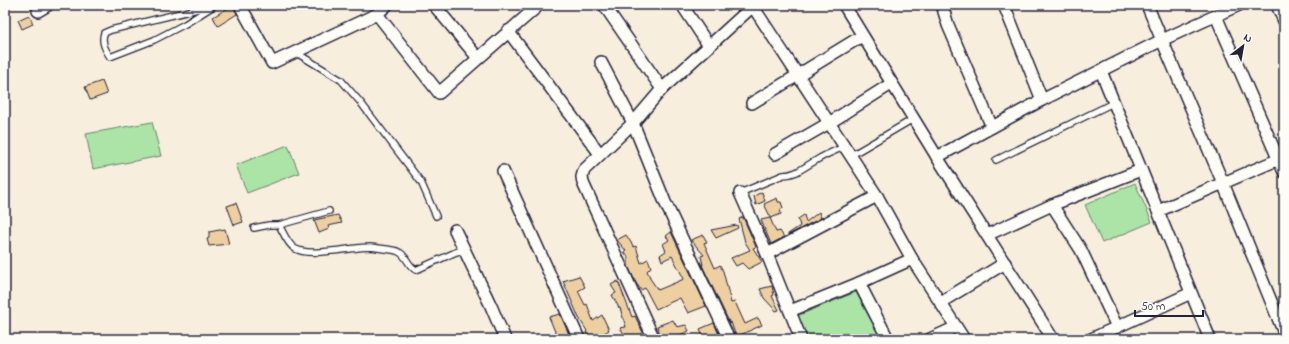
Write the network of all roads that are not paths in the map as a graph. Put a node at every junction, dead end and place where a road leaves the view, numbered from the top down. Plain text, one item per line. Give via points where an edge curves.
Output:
1 (48, 5) edge
2 (214, 5) edge
3 (240, 5) edge
4 (387, 5) edge
5 (435, 5) edge
6 (539, 5) edge
7 (604, 5) edge
8 (682, 5) edge
9 (753, 5) edge
10 (844, 5) edge
11 (942, 5) edge
12 (1004, 5) edge
13 (1147, 5) edge
14 (1239, 5) edge
15 (1277, 5) edge
16 (38, 11) dead end
17 (377, 14) junction
18 (1216, 16) junction
19 (1284, 21) edge
20 (508, 31) junction
21 (862, 36) junction
22 (1162, 40) junction
23 (709, 46) junction
24 (295, 52) junction
25 (478, 58) junction
26 (601, 62) dead end
27 (1101, 71) junction
28 (798, 75) junction
29 (891, 84) junction
30 (662, 88) junction
31 (1042, 100) junction
32 (752, 102) dead end
33 (1113, 103) junction
34 (913, 119) junction
35 (633, 123) junction
36 (828, 123) junction
37 (992, 127) junction
38 (847, 152) junction
39 (600, 154) junction
40 (775, 154) dead end
41 (937, 157) junction
42 (1281, 158) edge
43 (996, 160) dead end
44 (1141, 170) junction
45 (503, 171) dead end
46 (1284, 172) edge
47 (1222, 183) junction
48 (740, 193) joint
49 (877, 196) junction
50 (1052, 205) junction
51 (329, 211) dead end
52 (1158, 211) junction
53 (436, 216) dead end
54 (278, 225) junction
55 (254, 228) dead end
56 (454, 230) dead end
57 (987, 235) junction
58 (464, 250) junction
59 (767, 254) junction
60 (912, 259) junction
61 (1005, 263) junction
62 (859, 283) junction
63 (1191, 293) junction
64 (941, 302) junction
65 (790, 311) junction
66 (956, 327) junction
67 (1116, 327) junction
68 (1284, 333) edge
69 (505, 339) edge
70 (579, 339) edge
71 (654, 339) edge
72 (729, 339) edge
73 (800, 339) edge
74 (888, 339) edge
75 (930, 339) edge
76 (964, 339) edge
77 (1052, 339) edge
78 (1091, 339) edge
79 (1210, 339) edge

1 - 16 street
2 - 2 lane via 111,30 104,33 102,40 105,50 110,57 154,40
3 - 24 street via 272,63
4 - 17 street
5 - 25 street
6 - 20 street
7 - 30 street
8 - 23 street
9 - 23 street
9 - 28 street
10 - 21 street
11 - 37 street via 948,25
12 - 31 street
13 - 22 street
14 - 18 street
15 - 19 street
17 - 24 street
17 - 25 street via 439,93
18 - 22 street
18 - 42 street
20 - 25 street
20 - 39 street
21 - 28 street
21 - 29 street
22 - 27 street
22 - 47 street
23 - 30 street
24 - 53 lane via 341,80 361,103 421,182
26 - 35 street
27 - 31 street
27 - 33 street
28 - 32 street
28 - 36 street
29 - 34 street
29 - 36 street
30 - 35 street
31 - 37 street
33 - 43 lane
33 - 44 street
34 - 38 lane
34 - 41 street
35 - 39 street
35 - 72 street via 665,202
36 - 38 street
36 - 40 street
37 - 41 street
38 - 48 lane via 816,160 790,175 783,175
38 - 49 street
39 - 71 street via 584,170 583,183
41 - 57 street
42 - 46 street
42 - 47 street
44 - 50 street
44 - 52 street
45 - 70 street
47 - 52 street
47 - 68 street
48 - 59 street
49 - 59 street
49 - 60 street
50 - 57 street
50 - 67 street via 1081,250
51 - 54 lane
52 - 63 street
54 - 55 lane
54 - 58 lane via 290,244 301,252 368,247 384,249 403,254 411,268 416,270
56 - 58 street
57 - 61 street
58 - 69 street via 492,306
59 - 65 street
60 - 62 street
60 - 64 street
61 - 64 street
61 - 77 street
62 - 65 street
62 - 74 street
63 - 67 street
63 - 79 street
64 - 66 street
65 - 73 street
66 - 75 street
66 - 76 street
67 - 78 street

